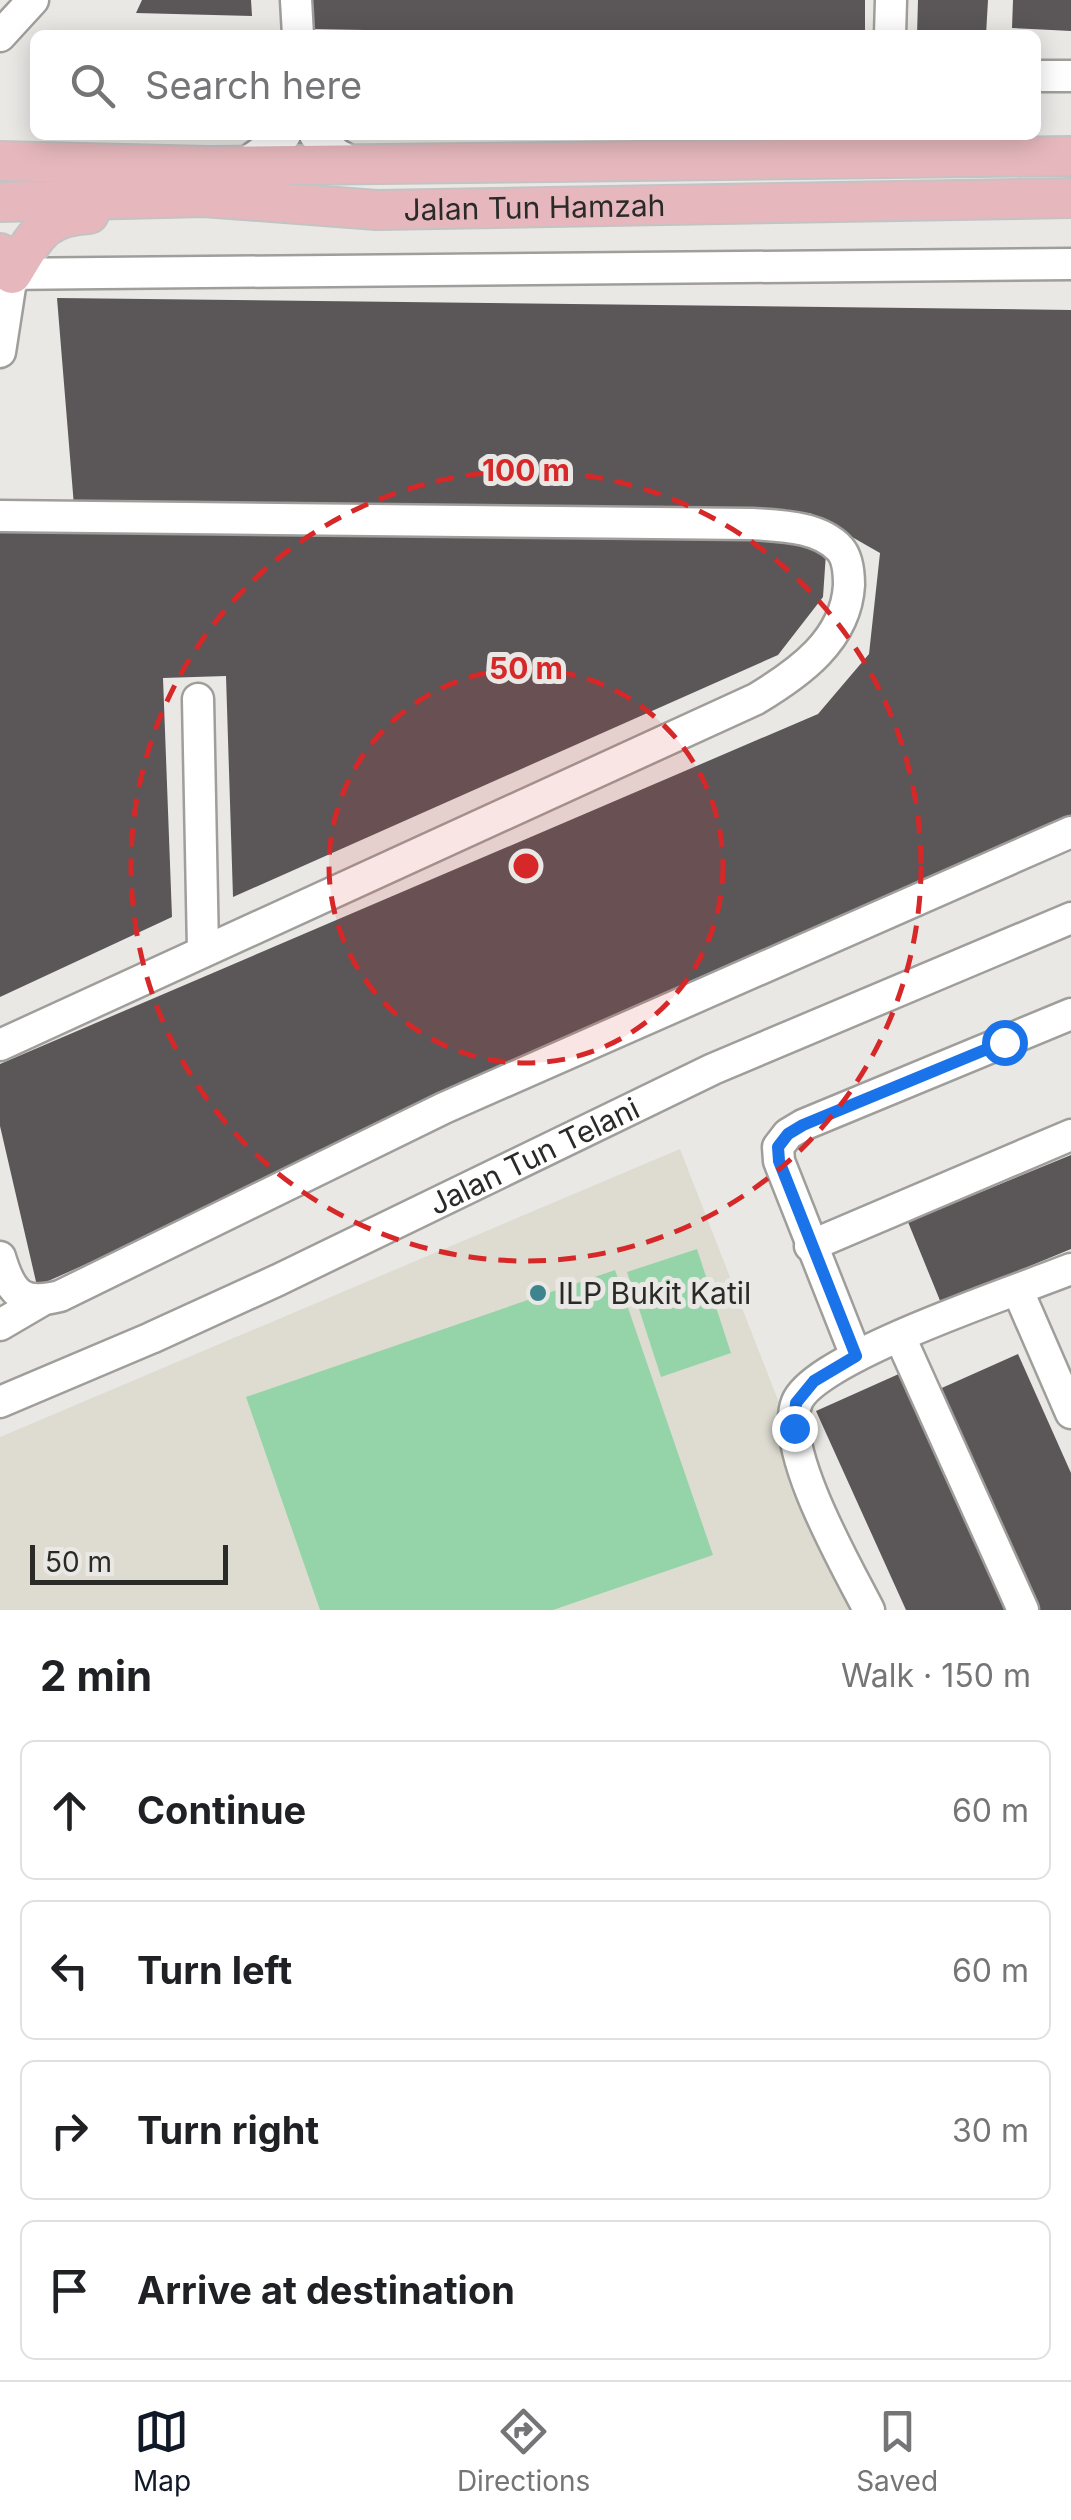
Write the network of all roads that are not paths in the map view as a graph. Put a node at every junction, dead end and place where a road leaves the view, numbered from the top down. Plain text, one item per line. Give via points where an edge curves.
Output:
1 (34, 0) edge
2 (296, 0) edge
3 (891, 0) edge
4 (298, 30) edge
5 (890, 30) edge
6 (0, 36) edge
7 (1041, 76) edge
8 (1071, 76) edge
9 (278, 140) edge
10 (322, 140) edge
11 (1070, 156) edge
12 (0, 161) edge
13 (356, 164) junction
14 (242, 166) junction
15 (1071, 198) edge
16 (0, 202) edge
17 (377, 210) junction
18 (1071, 264) edge
19 (4, 267) edge
20 (0, 352) edge
21 (0, 516) edge
22 (198, 699) dead end
23 (1071, 832) edge
24 (1071, 918) edge
25 (203, 950) junction
26 (1071, 1014) edge
27 (0, 1044) edge
28 (1071, 1134) edge
29 (810, 1246) junction
30 (0, 1256) edge
31 (1071, 1270) edge
32 (1018, 1291) junction
33 (41, 1301) junction
34 (0, 1324) edge
35 (900, 1337) junction
36 (856, 1356) junction
37 (0, 1402) edge
38 (1071, 1412) edge
39 (869, 1610) edge
40 (1024, 1610) edge

1 - 6 street
2 - 4 street
3 - 5 street
7 - 8 street
9 - 14 street
10 - 13 street
11 - 13 main road, Jalan Tun Hamzah
12 - 14 main road, Jalan Tun Hamzah
13 - 14 main road, Jalan Tun Hamzah
15 - 17 main road, Jalan Tun Hamzah
16 - 17 main road, Jalan Tun Hamzah via 204,197
17 - 19 main road via 78,215 54,219
18 - 19 street via 81,275
19 - 20 street
21 - 25 street via 752,524 817,534 841,549 850,571 839,624 789,680
22 - 25 street
23 - 33 street via 444,1108
24 - 37 street, Jalan Tun Telani via 713,1069 260,1288
25 - 27 street
26 - 29 street via 788,1134 778,1147 779,1161
28 - 29 street
29 - 36 street
30 - 33 street via 20,1296
31 - 32 street
32 - 35 street
32 - 38 street
33 - 34 street
35 - 36 street
35 - 40 street
36 - 39 street via 814,1381 796,1403 794,1428 822,1518

